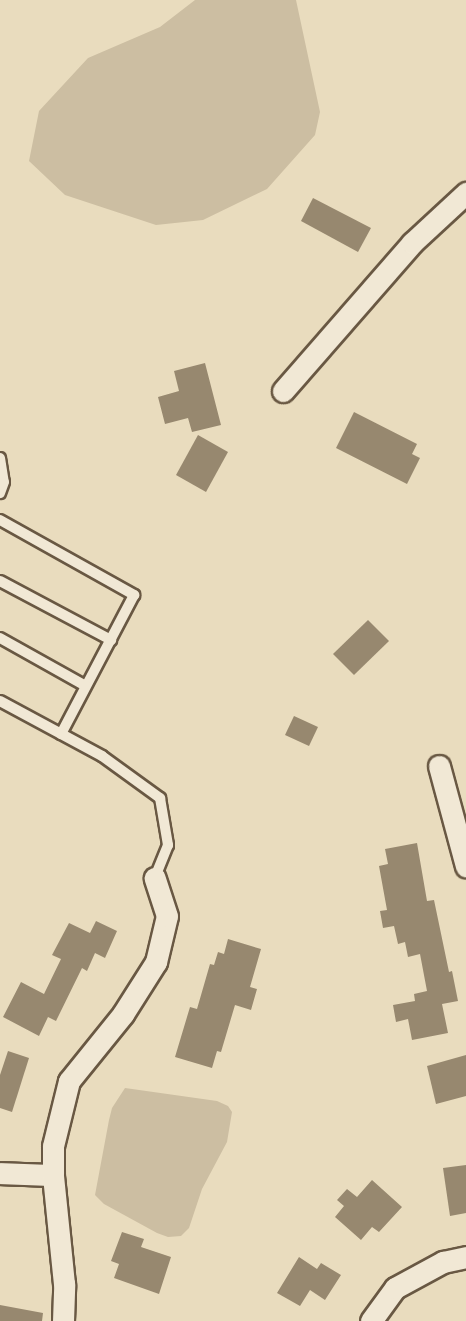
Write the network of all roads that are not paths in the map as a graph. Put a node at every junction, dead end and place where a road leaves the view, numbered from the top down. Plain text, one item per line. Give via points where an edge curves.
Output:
1 (466, 194) edge
2 (283, 391) dead end
3 (0, 458) edge
4 (0, 493) edge
5 (0, 520) edge
6 (0, 581) edge
7 (0, 638) edge
8 (111, 640) junction
9 (86, 686) junction
10 (0, 701) edge
11 (61, 734) junction
12 (439, 766) dead end
13 (466, 866) edge
14 (156, 878) joint
15 (0, 1173) edge
16 (53, 1175) junction
17 (466, 1257) edge
18 (63, 1321) edge
19 (371, 1321) edge

1 - 2 street via 412,243
3 - 4 lane via 4,482
5 - 8 lane via 134,595
6 - 8 lane
7 - 9 lane
8 - 9 lane
9 - 11 lane
10 - 11 lane
11 - 14 lane via 102,756 160,798 168,845
12 - 13 street
14 - 16 street via 167,916 156,962 123,1014 69,1081 53,1146
15 - 16 street
16 - 18 street via 64,1284
17 - 19 street via 443,1262 395,1288

